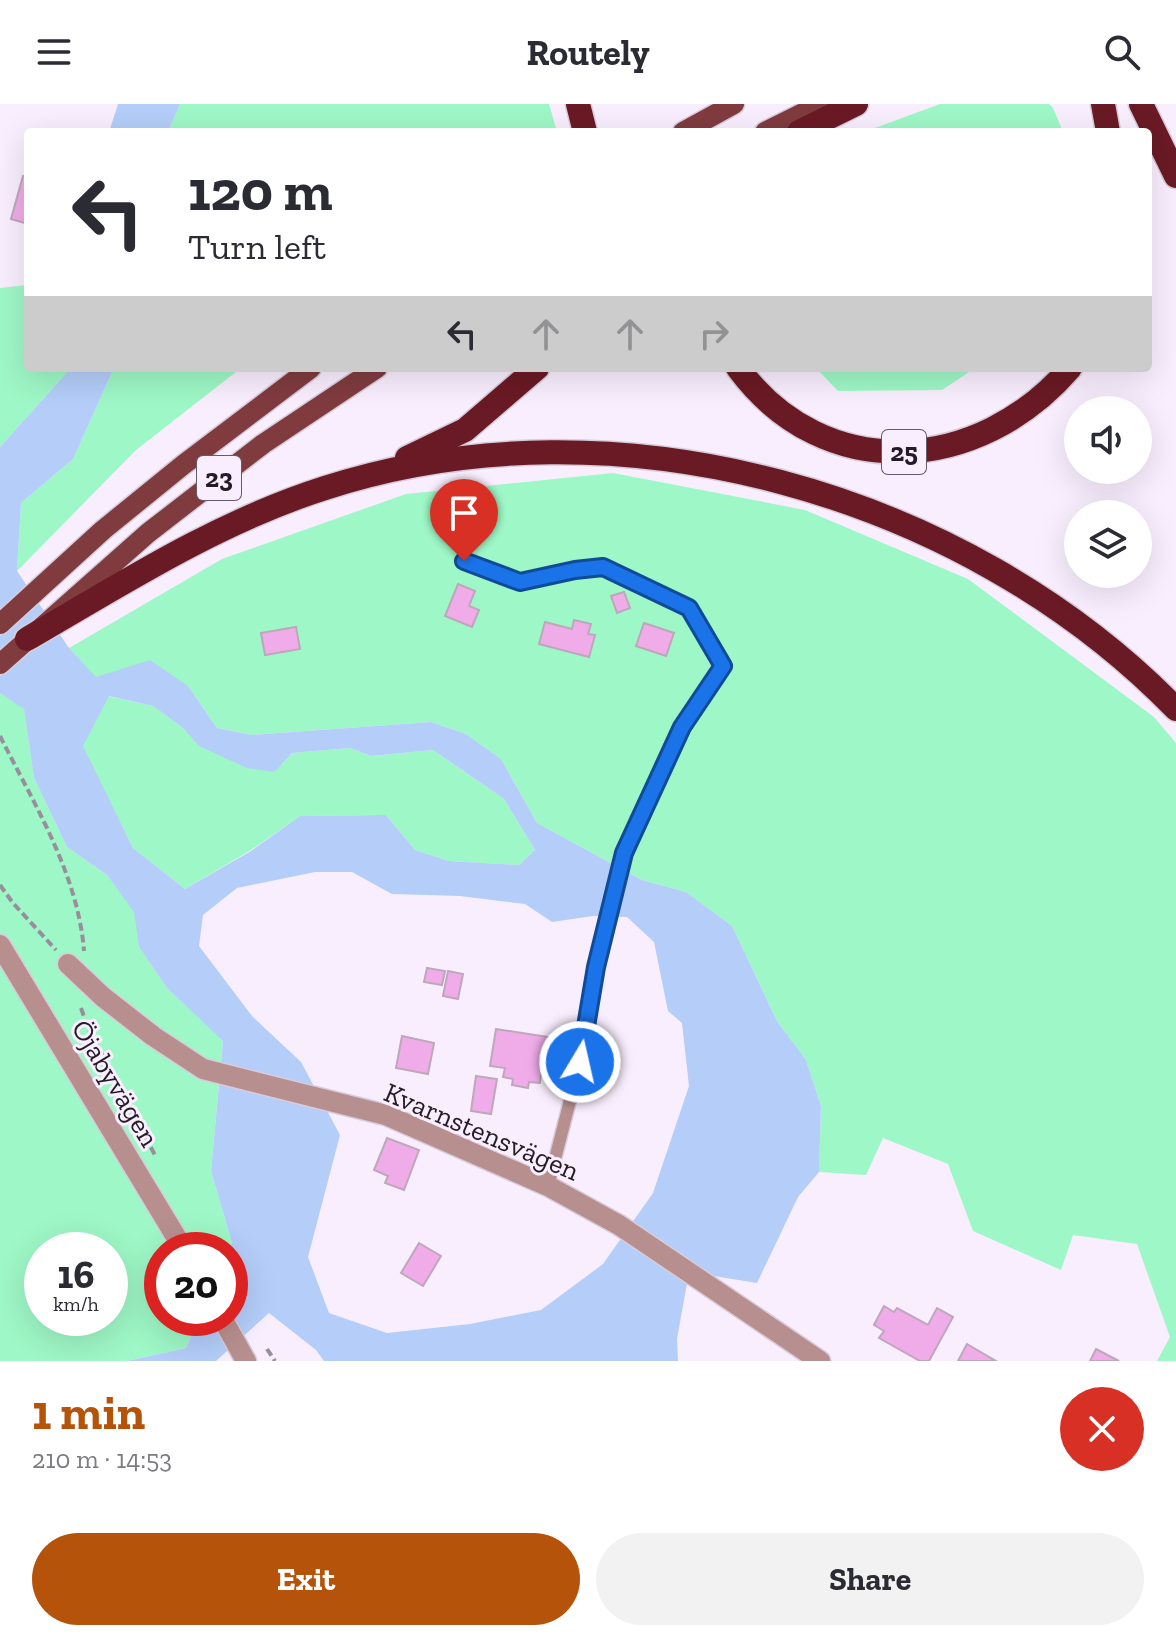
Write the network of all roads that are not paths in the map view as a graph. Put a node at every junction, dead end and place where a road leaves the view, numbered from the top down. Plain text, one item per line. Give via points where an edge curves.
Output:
1 (578, 104) edge
2 (734, 104) edge
3 (856, 104) edge
4 (1103, 104) edge
5 (1141, 104) edge
6 (821, 112) edge
7 (584, 128) edge
8 (690, 128) edge
9 (776, 128) edge
10 (803, 128) edge
11 (1107, 128) edge
12 (1176, 176) edge
13 (306, 372) edge
14 (371, 372) edge
15 (532, 372) edge
16 (742, 372) edge
17 (1067, 372) edge
18 (376, 473) junction
19 (464, 561) dead end
20 (75, 605) junction
21 (0, 624) edge
22 (27, 639) joint
23 (0, 664) edge
24 (1176, 709) edge
25 (0, 945) edge
26 (68, 964) road end
27 (548, 1186) junction
28 (173, 1232) edge
29 (232, 1336) edge
30 (246, 1361) edge
31 (820, 1361) edge

1 - 7 highway
2 - 8 main road
3 - 6 highway
4 - 11 highway
5 - 12 highway
6 - 9 main road
6 - 10 highway
13 - 21 main road, 23 via 103,530
14 - 20 main road, 23 via 263,444 148,533
15 - 18 highway via 465,430
16 - 17 highway, 25 via 764,397 821,436 889,452 925,451 994,430 1052,389
18 - 20 highway via 256,513
18 - 24 highway via 434,461 553,451 679,459 805,489 866,508 989,566 1101,643
19 - 27 lane via 520,582 603,567 689,608 723,666 682,727 624,853
20 - 22 highway
22 - 23 main road
25 - 28 street, Öjabyvägen
26 - 27 street, Kvarnstensvägen via 82,991 203,1069 386,1115
27 - 31 street, Kvarnstensvägen via 619,1225
29 - 30 street

